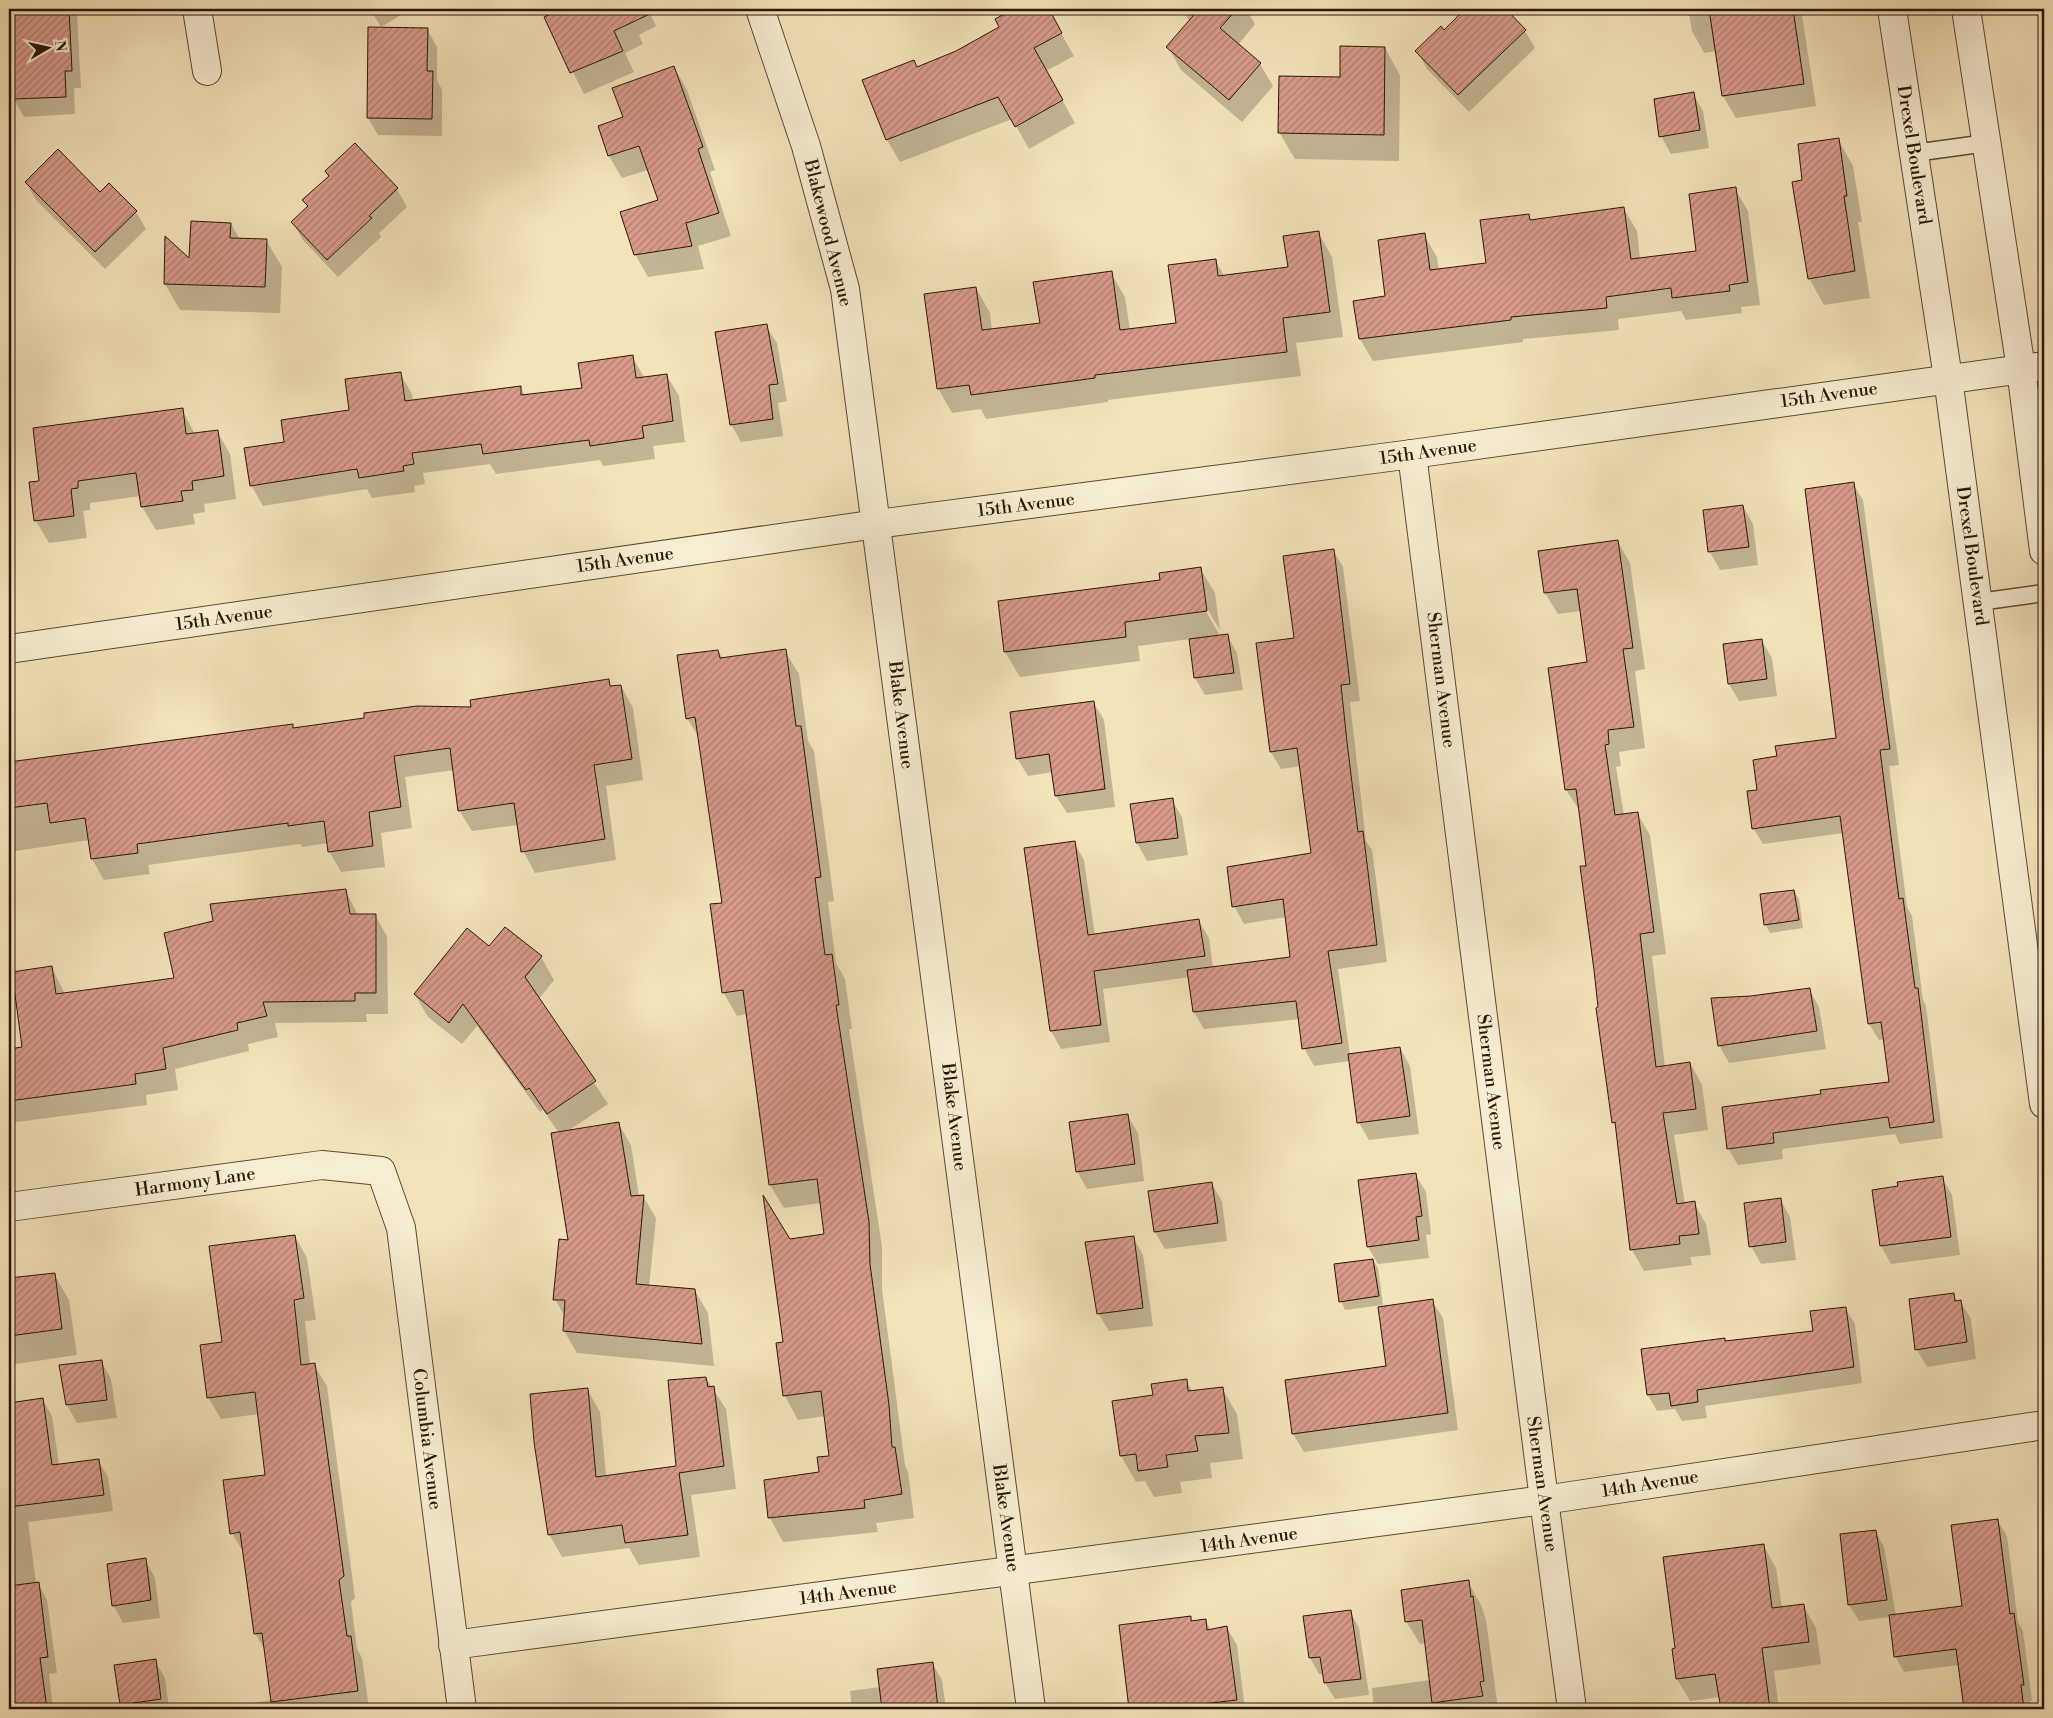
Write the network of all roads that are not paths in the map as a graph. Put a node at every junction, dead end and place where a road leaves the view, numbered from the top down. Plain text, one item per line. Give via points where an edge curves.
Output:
1 (197, 9) edge
2 (761, 9) edge
3 (1892, 9) edge
4 (1966, 9) edge
5 (207, 71) dead end
6 (1986, 142) junction
7 (1914, 153) junction
8 (2033, 368) edge
9 (1948, 378) junction
10 (1412, 454) junction
11 (877, 524) junction
12 (2044, 551) edge
13 (2044, 593) edge
14 (1978, 602) junction
15 (9, 649) edge
16 (2044, 1104) edge
17 (381, 1171) joint
18 (9, 1207) edge
19 (2044, 1425) edge
20 (1544, 1500) junction
21 (1013, 1572) junction
22 (453, 1645) junction
23 (462, 1709) edge
24 (1031, 1709) edge
25 (1572, 1709) edge

1 - 5 street
2 - 11 street, Blakewood Avenue via 806,146 845,289
3 - 7 street, Drexel Boulevard
4 - 6 street
6 - 7 lane
6 - 8 street
7 - 9 street, Drexel Boulevard
8 - 9 street, 15th Avenue
8 - 12 street
9 - 10 street, 15th Avenue
9 - 14 street, Drexel Boulevard
10 - 11 street, 15th Avenue
10 - 20 street, Sherman Avenue
11 - 15 street, 15th Avenue
11 - 21 street, Blake Avenue
13 - 14 lane
14 - 16 street, Drexel Boulevard
17 - 18 street, Harmony Lane via 322,1165
17 - 22 street, Columbia Avenue via 401,1228
19 - 20 street, 14th Avenue
20 - 21 street, 14th Avenue
20 - 25 street, Sherman Avenue
21 - 22 street, 14th Avenue
21 - 24 street, Blake Avenue
22 - 23 street, Columbia Avenue

